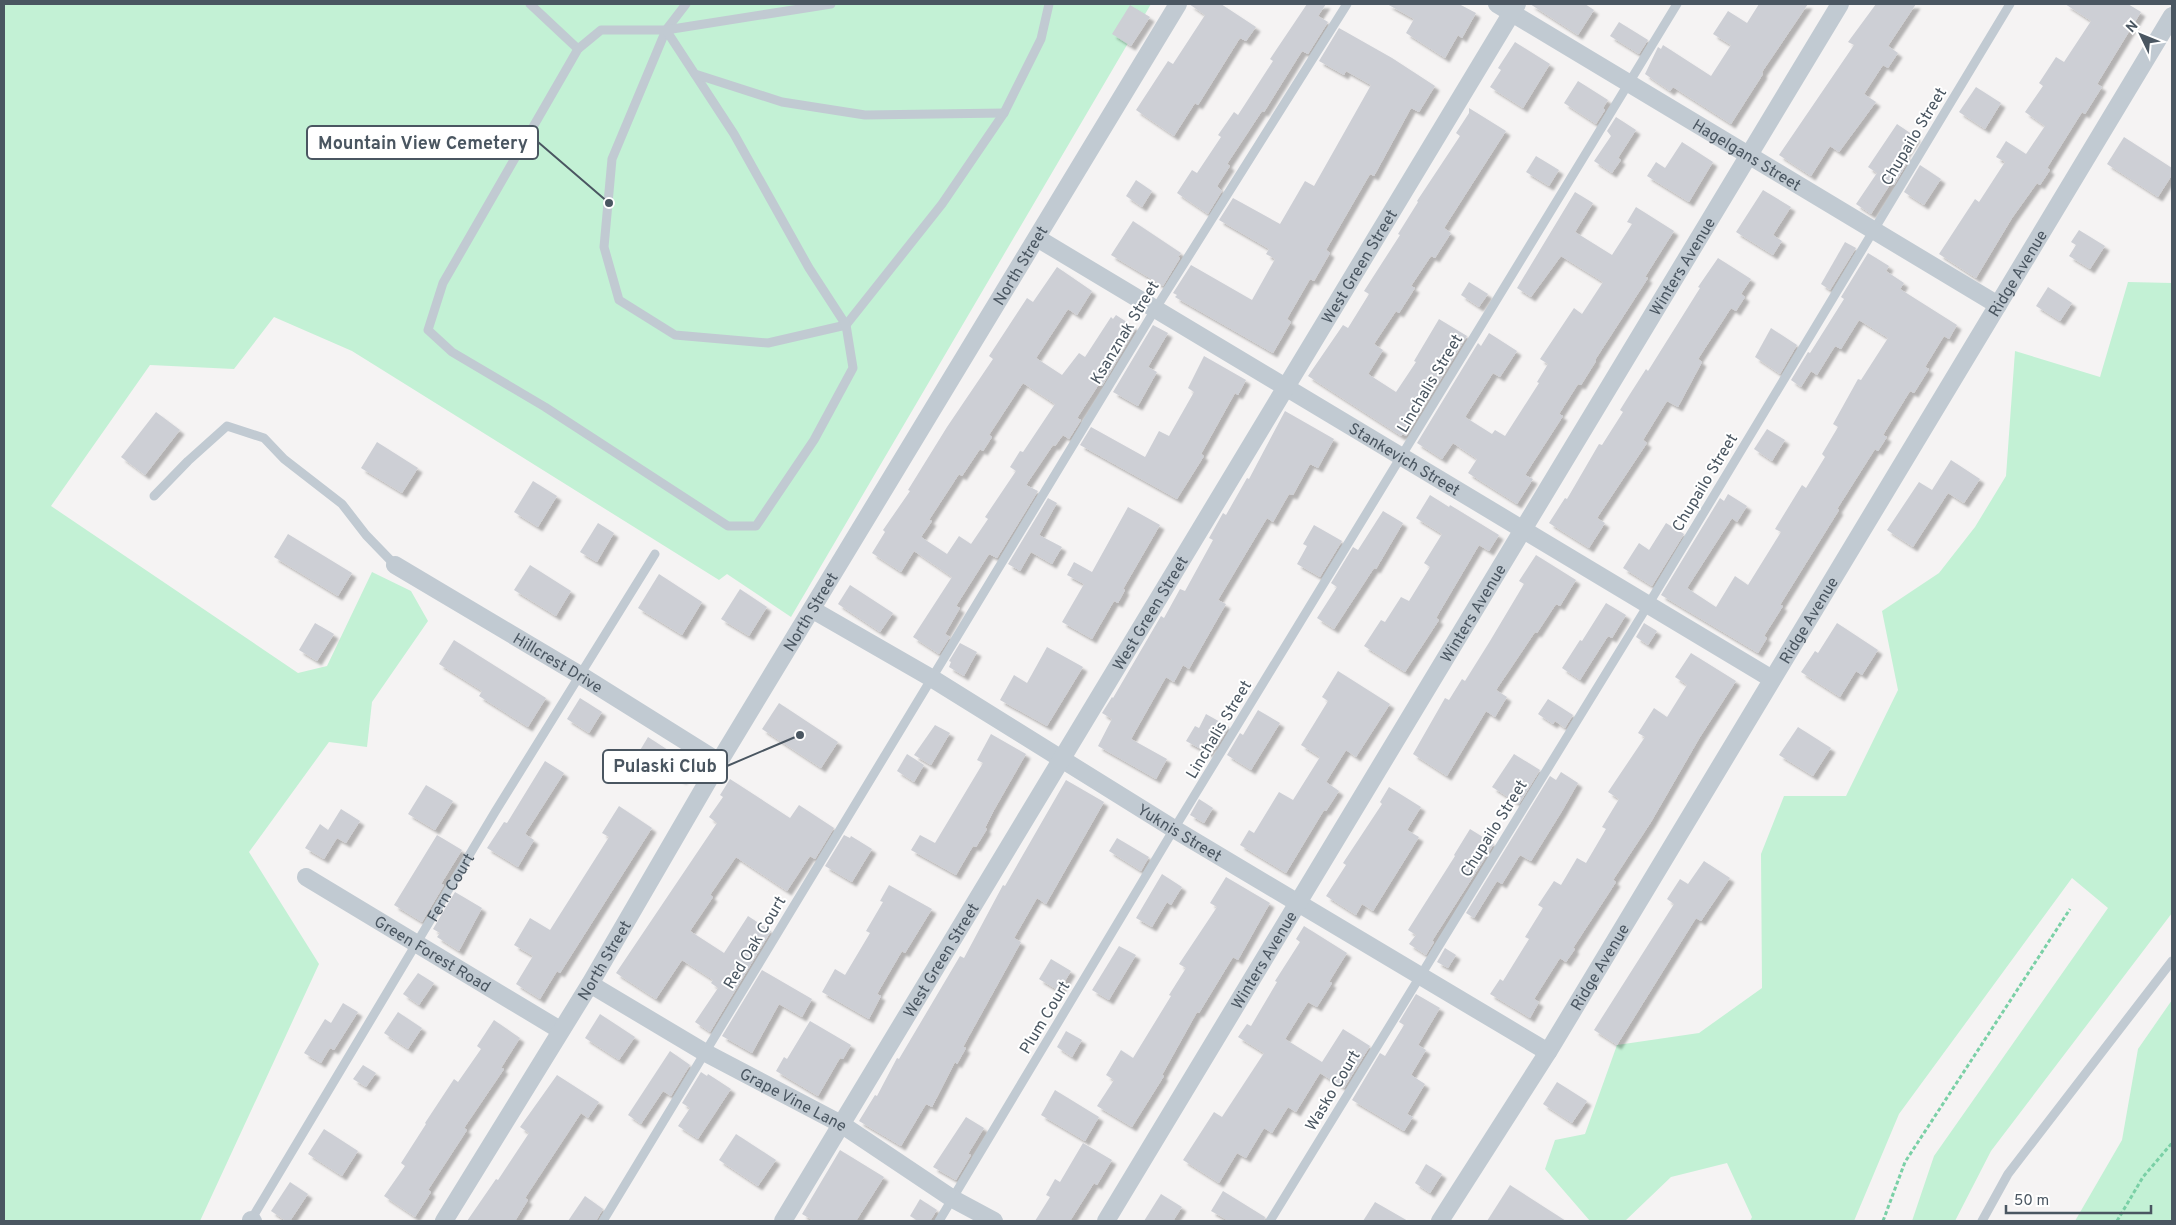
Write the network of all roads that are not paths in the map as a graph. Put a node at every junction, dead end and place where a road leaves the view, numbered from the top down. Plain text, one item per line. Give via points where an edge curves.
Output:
1 (530, 4) edge
2 (686, 4) edge
3 (831, 4) edge
4 (1050, 4) edge
5 (1178, 4) edge
6 (1347, 4) edge
7 (1677, 4) edge
8 (1840, 4) edge
9 (2010, 4) edge
10 (1509, 7) edge
11 (2172, 16) edge
12 (666, 30) junction
13 (578, 49) junction
14 (695, 74) junction
15 (1628, 83) junction
16 (1004, 113) junction
17 (1749, 155) junction
18 (1874, 230) junction
19 (1038, 238) junction
20 (1998, 305) junction
21 (1156, 308) junction
22 (846, 325) junction
23 (1286, 387) junction
24 (1402, 457) junction
25 (154, 496) dead end
26 (1523, 529) junction
27 (655, 554) dead end
28 (395, 565) joint
29 (1648, 604) junction
30 (813, 610) junction
31 (580, 675) junction
32 (933, 679) junction
33 (1772, 679) junction
34 (1062, 759) junction
35 (719, 762) junction
36 (1174, 828) junction
37 (306, 876) dead end
38 (1298, 902) junction
39 (416, 944) junction
40 (2172, 961) edge
41 (1420, 974) junction
42 (590, 984) junction
43 (560, 1030) junction
44 (704, 1052) junction
45 (1548, 1052) junction
46 (841, 1124) junction
47 (953, 1199) junction
48 (252, 1221) edge
49 (444, 1221) edge
50 (603, 1221) edge
51 (783, 1221) edge
52 (939, 1221) edge
53 (994, 1221) edge
54 (1106, 1221) edge
55 (1270, 1221) edge
56 (1440, 1221) edge
57 (1982, 1221) edge

1 - 13 lane
2 - 12 lane
3 - 12 lane
4 - 16 lane via 1042,39
5 - 19 street, North Street
6 - 21 lane, Ksanznak Street
7 - 15 lane, Linchalis Street
8 - 17 street, Winters Avenue
9 - 18 lane, Chupailo Street
10 - 15 street, Hagelgans Street
10 - 23 street, West Green Street
11 - 20 street, Ridge Avenue
12 - 13 lane via 601,30
12 - 14 lane
12 - 22 lane via 612,159 604,247 619,300 675,335 768,344
13 - 22 lane via 443,283 428,330 452,352 545,407 728,526 756,526 814,440 853,368
14 - 16 lane via 782,102 865,115
14 - 22 lane
15 - 17 street, Hagelgans Street
15 - 24 lane, Linchalis Street
16 - 22 lane via 942,204
17 - 18 street, Hagelgans Street
17 - 26 street, Winters Avenue
18 - 20 street, Hagelgans Street
18 - 29 lane, Chupailo Street
19 - 21 street, Stankevich Street
19 - 30 street, North Street
20 - 33 street, Ridge Avenue
21 - 23 street, Stankevich Street
21 - 32 lane, Ksanznak Street
23 - 24 street, Stankevich Street
23 - 34 street, West Green Street
24 - 26 street, Stankevich Street
24 - 36 lane, Linchalis Street
25 - 28 lane via 227,426 264,438 284,459 342,504
26 - 29 street, Stankevich Street
26 - 38 street, Winters Avenue
27 - 31 lane, Fern Court
28 - 31 street, Hillcrest Drive
29 - 33 street, Stankevich Street
29 - 41 lane, Chupailo Street
30 - 32 street, Yuknis Street
30 - 35 street, North Street
31 - 35 street, Hillcrest Drive
31 - 39 lane, Fern Court
32 - 34 street, Yuknis Street
32 - 44 lane, Red Oak Court
33 - 45 street, Ridge Avenue
34 - 36 street, Yuknis Street
34 - 46 street, West Green Street
35 - 42 street, North Street
36 - 38 street, Yuknis Street
36 - 47 lane, Plum Court
37 - 39 street, Green Forest Road
38 - 41 street, Yuknis Street
38 - 54 street, Winters Avenue
39 - 43 street, Green Forest Road
39 - 48 lane, Fern Court
40 - 57 lane via 2008,1174
41 - 45 street, Yuknis Street
41 - 55 lane, Wasko Court
42 - 43 street, North Street
42 - 44 street, Grape Vine Lane
43 - 49 street, North Street
44 - 46 street, Grape Vine Lane
44 - 50 lane, Red Oak Court
45 - 56 street, Ridge Avenue
46 - 47 street, Grape Vine Lane
46 - 51 street, West Green Street
47 - 52 lane, Plum Court
47 - 53 street, Grape Vine Lane

